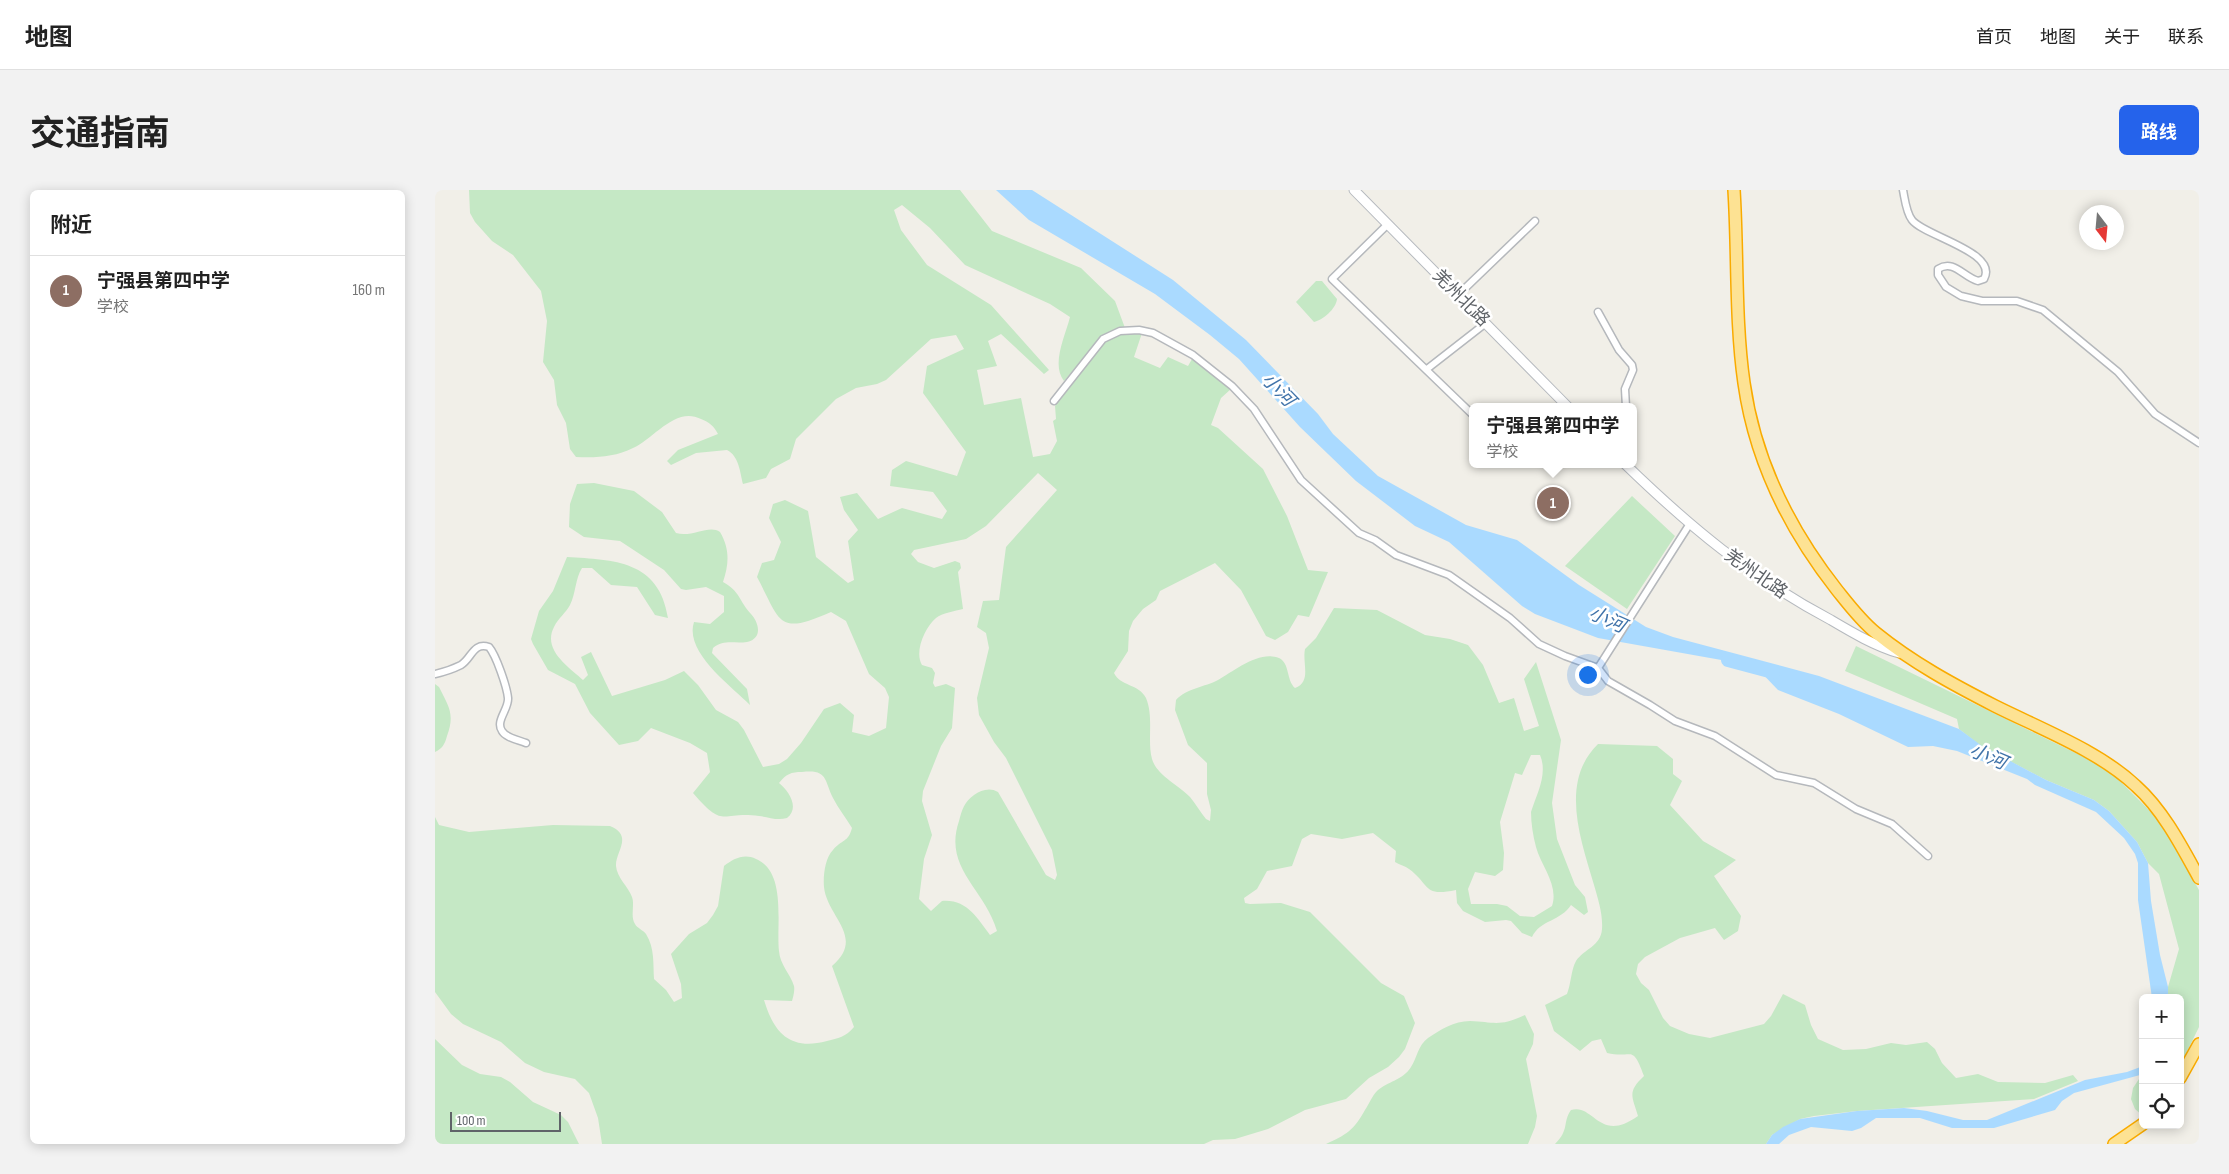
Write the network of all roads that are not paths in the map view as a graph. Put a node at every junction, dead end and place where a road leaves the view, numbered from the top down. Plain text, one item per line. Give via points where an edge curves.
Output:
1 (1354, 190) edge
2 (1734, 190) edge
3 (1903, 190) edge
4 (1535, 221) dead end
5 (1387, 224) junction
6 (1459, 295) junction
7 (1598, 312) dead end
8 (1485, 323) junction
9 (1427, 369) junction
10 (1054, 401) dead end
11 (1564, 403) edge
12 (1626, 403) edge
13 (1469, 411) edge
14 (2199, 443) edge
15 (1629, 468) edge
16 (1689, 525) junction
17 (1907, 656) junction
18 (1600, 665) junction
19 (435, 674) edge
20 (526, 743) dead end
21 (1928, 856) dead end
22 (2199, 878) edge
23 (2199, 1044) edge
24 (2184, 1071) edge
25 (2139, 1127) edge
26 (2115, 1144) edge

1 - 5 main road, 羌州北路
2 - 17 highway via 1743,382 1764,465 1788,517 1819,568 1867,625
3 - 14 street via 1909,215 1916,224 1971,252 1986,269 1984,279 1978,281 1954,266 1942,266 1938,275 1946,287 1971,300 2017,300 2043,310 2119,372 2155,414
4 - 6 street
5 - 6 main road, 羌州北路
5 - 9 street via 1332,279
6 - 8 main road, 羌州北路
7 - 12 street via 1633,368 1625,389
8 - 9 street
8 - 11 main road, 羌州北路
9 - 13 street
10 - 18 street via 1103,339 1120,331 1153,333 1193,354 1232,386 1254,409 1301,480 1359,533 1396,555 1449,575 1510,618 1539,644 1565,656
15 - 16 main road, 羌州北路
16 - 17 main road, 羌州北路 via 1791,599 1881,648
16 - 18 street
17 - 22 highway via 1944,680 2084,750 2119,772 2153,805
18 - 21 street via 1608,681 1675,721 1715,736 1776,775 1813,783 1856,809 1891,824
19 - 20 street via 463,663 475,648 489,647 508,698 501,729 505,735
23 - 24 highway
25 - 26 highway

